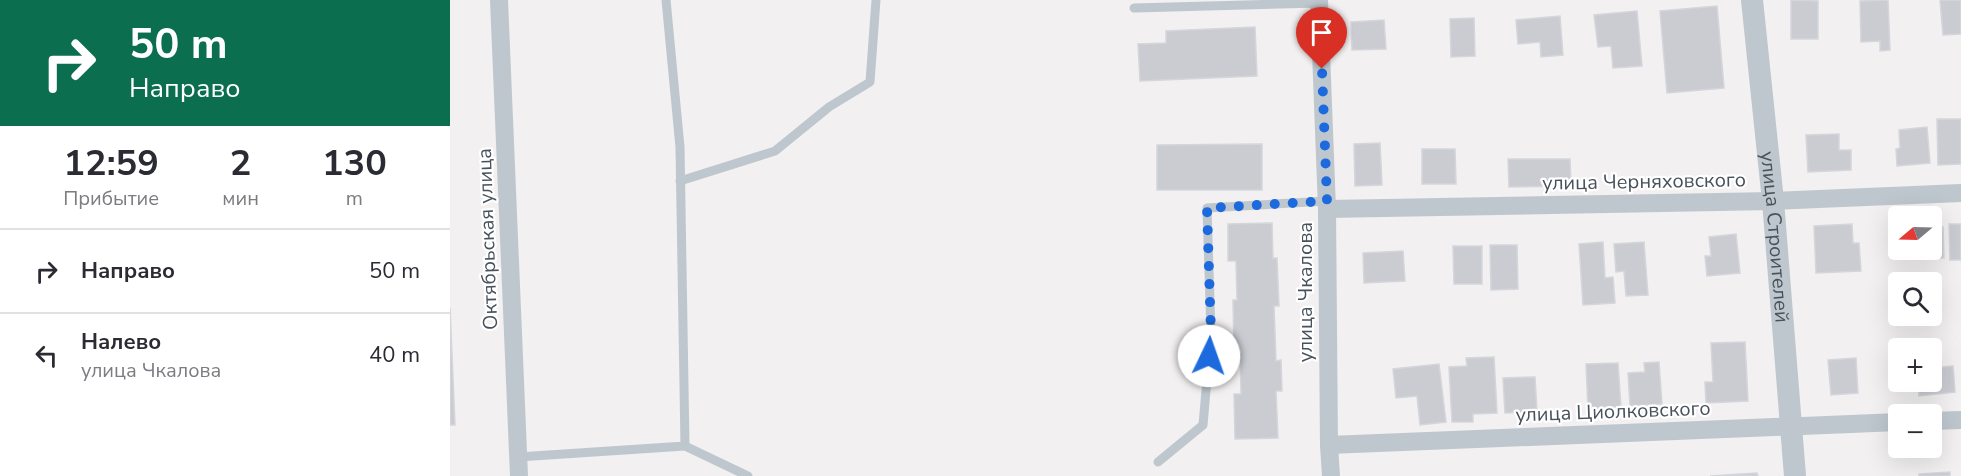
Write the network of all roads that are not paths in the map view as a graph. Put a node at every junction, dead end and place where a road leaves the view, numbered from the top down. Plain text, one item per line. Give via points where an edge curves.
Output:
1 (499, 0) edge
2 (666, 0) edge
3 (876, 0) edge
4 (1752, 0) edge
5 (1319, 1) edge
6 (1134, 8) dead end
7 (680, 181) junction
8 (1961, 193) edge
9 (1773, 201) junction
10 (1327, 206) junction
11 (1961, 420) edge
12 (1942, 421) edge
13 (1888, 423) edge
14 (1791, 427) junction
15 (1329, 445) junction
16 (685, 446) junction
17 (518, 457) junction
18 (1158, 462) dead end
19 (519, 476) edge
20 (748, 476) edge
21 (1331, 476) edge
22 (1795, 476) edge

1 - 17 street, Октябрьская улица
2 - 7 lane
3 - 7 lane via 870,81 829,107 775,151
4 - 9 street, улица Строителей
5 - 6 lane
5 - 10 street, улица Чкалова
7 - 16 lane
8 - 9 street, улица Черняховского
9 - 10 street, улица Черняховского
9 - 14 street, улица Строителей
10 - 15 street, улица Чкалова
10 - 18 lane via 1207,208 1211,333 1203,426
11 - 12 street
13 - 14 street, улица Циолковского
14 - 15 street, улица Циолковского
14 - 22 street, улица Строителей
15 - 21 street, улица Чкалова
16 - 17 lane
16 - 20 lane
17 - 19 street, Октябрьская улица

